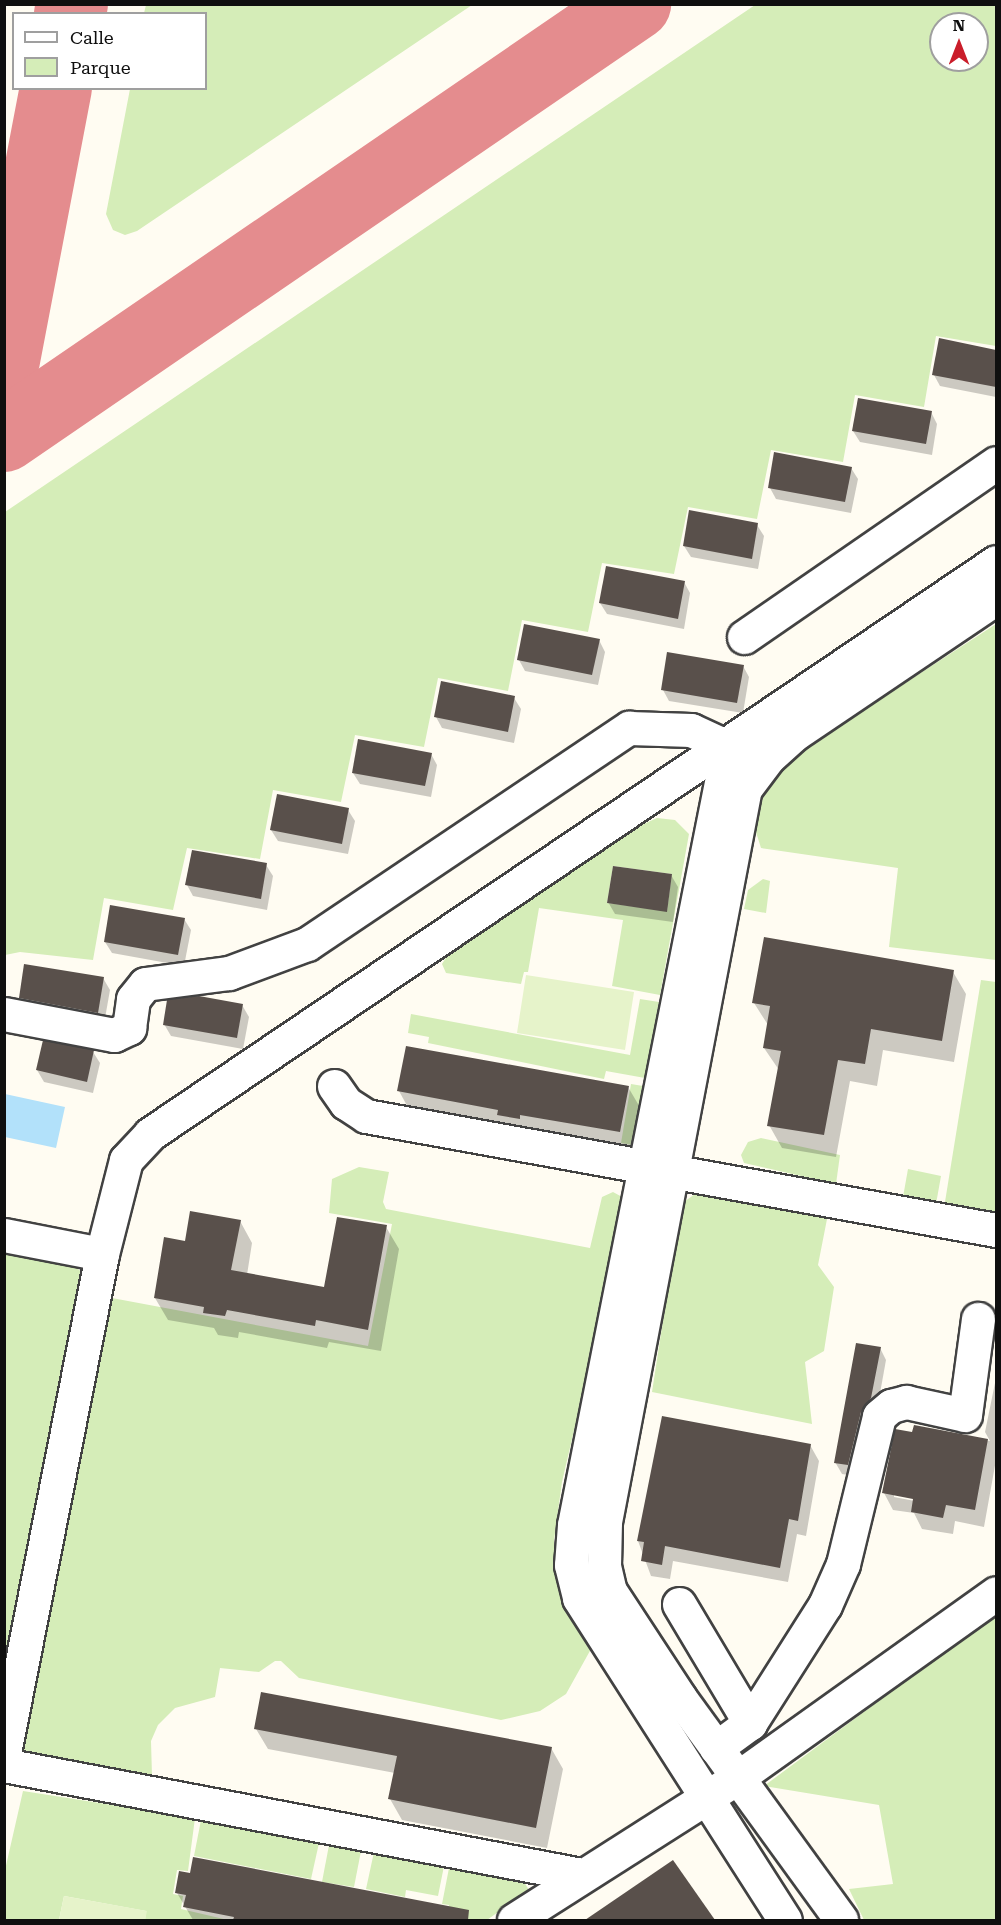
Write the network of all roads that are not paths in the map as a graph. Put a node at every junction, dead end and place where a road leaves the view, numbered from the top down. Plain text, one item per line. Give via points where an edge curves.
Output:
1 (996, 463) edge
2 (996, 562) edge
3 (996, 598) edge
4 (744, 637) dead end
5 (757, 724) junction
6 (728, 747) junction
7 (734, 803) junction
8 (4, 1014) edge
9 (334, 1086) dead end
10 (658, 1170) junction
11 (996, 1230) edge
12 (4, 1235) edge
13 (102, 1254) junction
14 (978, 1319) dead end
15 (996, 1593) edge
16 (679, 1604) dead end
17 (750, 1723) junction
18 (716, 1748) junction
19 (4, 1753) edge
20 (4, 1765) edge
21 (737, 1778) junction
22 (707, 1794) junction
23 (581, 1875) junction
24 (514, 1920) edge
25 (785, 1920) edge
26 (841, 1920) edge

1 - 4 lane
2 - 5 lane
3 - 7 lane via 795,733 768,758
5 - 6 lane
5 - 7 lane
6 - 7 lane
6 - 8 lane via 691,730 629,728 308,944 229,973 145,984 133,999 129,1028 114,1035
6 - 13 lane via 150,1134 126,1160
7 - 10 lane
9 - 10 lane via 346,1103 366,1116
10 - 11 lane
10 - 18 lane via 605,1522 604,1566 610,1591
10 - 22 lane via 574,1525 570,1565 579,1598
12 - 13 lane
13 - 19 lane
14 - 17 lane via 965,1415 906,1402 891,1406 879,1416 843,1564 825,1605
15 - 21 lane
16 - 17 lane
17 - 18 lane
18 - 21 lane
20 - 23 lane
21 - 22 lane
21 - 26 lane
22 - 23 lane
22 - 25 lane
23 - 24 lane

